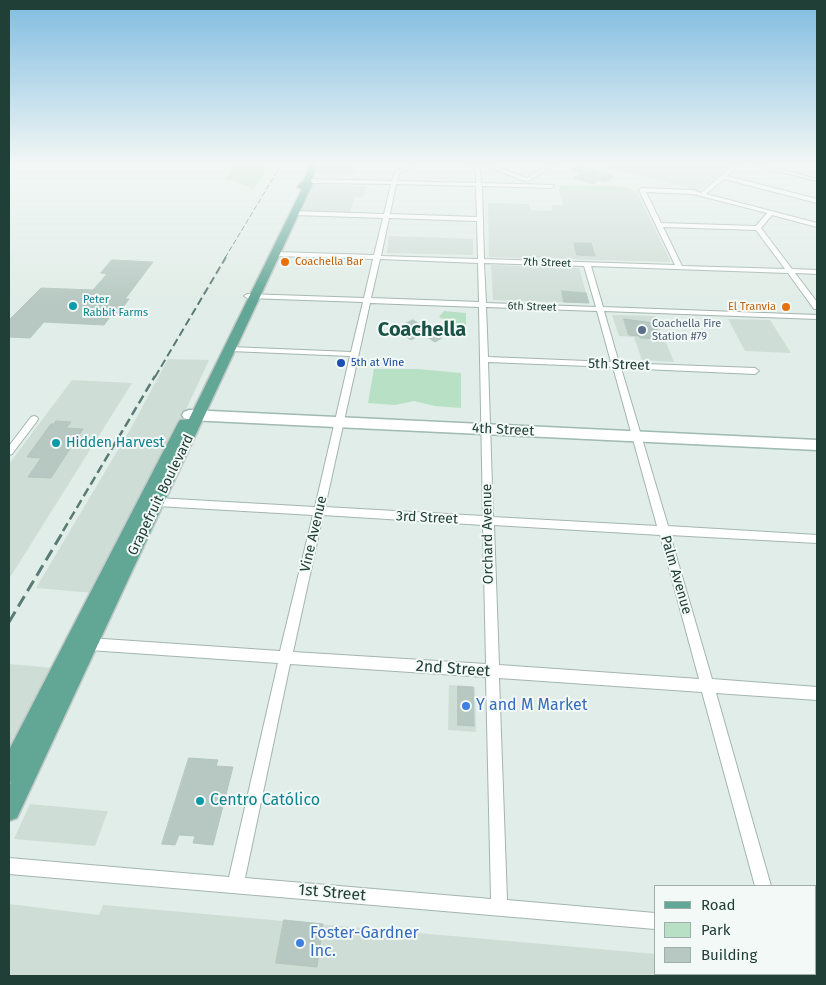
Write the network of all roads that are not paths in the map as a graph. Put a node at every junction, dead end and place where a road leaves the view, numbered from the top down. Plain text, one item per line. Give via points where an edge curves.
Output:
1 (290, 211) edge
2 (296, 211) edge
3 (387, 211) edge
4 (480, 211) edge
5 (652, 211) edge
6 (763, 211) edge
7 (770, 213) junction
8 (295, 214) junction
9 (386, 216) junction
10 (480, 219) junction
11 (659, 225) junction
12 (817, 225) edge
13 (758, 228) junction
14 (276, 254) junction
15 (377, 257) junction
16 (481, 261) junction
17 (587, 264) junction
18 (680, 268) junction
19 (790, 271) junction
20 (817, 272) edge
21 (251, 296) junction
22 (367, 301) junction
23 (481, 305) junction
24 (817, 307) edge
25 (600, 309) junction
26 (817, 317) edge
27 (230, 349) junction
28 (354, 354) junction
29 (483, 359) junction
30 (615, 365) junction
31 (755, 371) dead end
32 (194, 415) junction
33 (34, 419) dead end
34 (339, 423) junction
35 (486, 429) junction
36 (636, 437) junction
37 (817, 445) edge
38 (9, 452) edge
39 (157, 502) junction
40 (319, 512) junction
41 (488, 521) junction
42 (664, 531) junction
43 (817, 539) edge
44 (89, 644) junction
45 (285, 658) junction
46 (492, 671) junction
47 (707, 686) junction
48 (817, 693) edge
49 (9, 772) edge
50 (9, 810) edge
51 (9, 866) edge
52 (236, 885) junction
53 (763, 885) edge
54 (499, 908) junction
55 (654, 921) edge

1 - 21 main road, Grapefruit Boulevard
2 - 8 main road, Grapefruit Boulevard
3 - 9 street, Vine Avenue
4 - 10 street, Orchard Avenue
5 - 11 street
6 - 7 street
7 - 12 street
7 - 13 street
8 - 9 street
8 - 14 main road, Grapefruit Boulevard
9 - 10 street
9 - 15 street, Vine Avenue
10 - 16 street, Orchard Avenue
11 - 13 street
11 - 18 street
13 - 19 street
14 - 15 street, 7th Street
14 - 21 main road, Grapefruit Boulevard
15 - 16 street, 7th Street
15 - 22 street, Vine Avenue
16 - 17 street, 7th Street
16 - 23 street, Orchard Avenue
17 - 18 street, 7th Street
17 - 25 street, Palm Avenue
18 - 19 street, 7th Street
19 - 20 street, 7th Street
19 - 24 street
21 - 22 street, 6th Street
21 - 27 main road, Grapefruit Boulevard
21 - 32 main road, Grapefruit Boulevard
22 - 23 street, 6th Street
22 - 28 street, Vine Avenue
23 - 25 street, 6th Street
23 - 29 street, Orchard Avenue
25 - 26 street, 6th Street
25 - 30 street, Palm Avenue
27 - 28 street
27 - 32 main road, Grapefruit Boulevard
28 - 34 street, Vine Avenue
29 - 30 street, 5th Street
29 - 35 street, Orchard Avenue
30 - 31 street, 5th Street
30 - 36 street, Palm Avenue
32 - 34 street, 4th Street
32 - 39 main road, Grapefruit Boulevard
32 - 49 main road, Grapefruit Boulevard
33 - 38 street
34 - 35 street, 4th Street
34 - 40 street, Vine Avenue
35 - 36 street, 4th Street
35 - 41 street, Orchard Avenue
36 - 37 street, 4th Street
36 - 42 street, Palm Avenue
39 - 40 street, 3rd Street
39 - 44 main road, Grapefruit Boulevard
40 - 41 street, 3rd Street
40 - 45 street, Vine Avenue
41 - 42 street, 3rd Street
41 - 46 street, Orchard Avenue
42 - 43 street, 3rd Street
42 - 47 street, Palm Avenue
44 - 45 street, 2nd Street
44 - 50 main road, Grapefruit Boulevard
45 - 46 street, 2nd Street
45 - 52 street, Vine Avenue
46 - 47 street, 2nd Street
46 - 54 street, Orchard Avenue
47 - 48 street, 2nd Street
47 - 53 street, Palm Avenue
51 - 52 street, 1st Street
52 - 54 street, 1st Street
54 - 55 street, 1st Street

